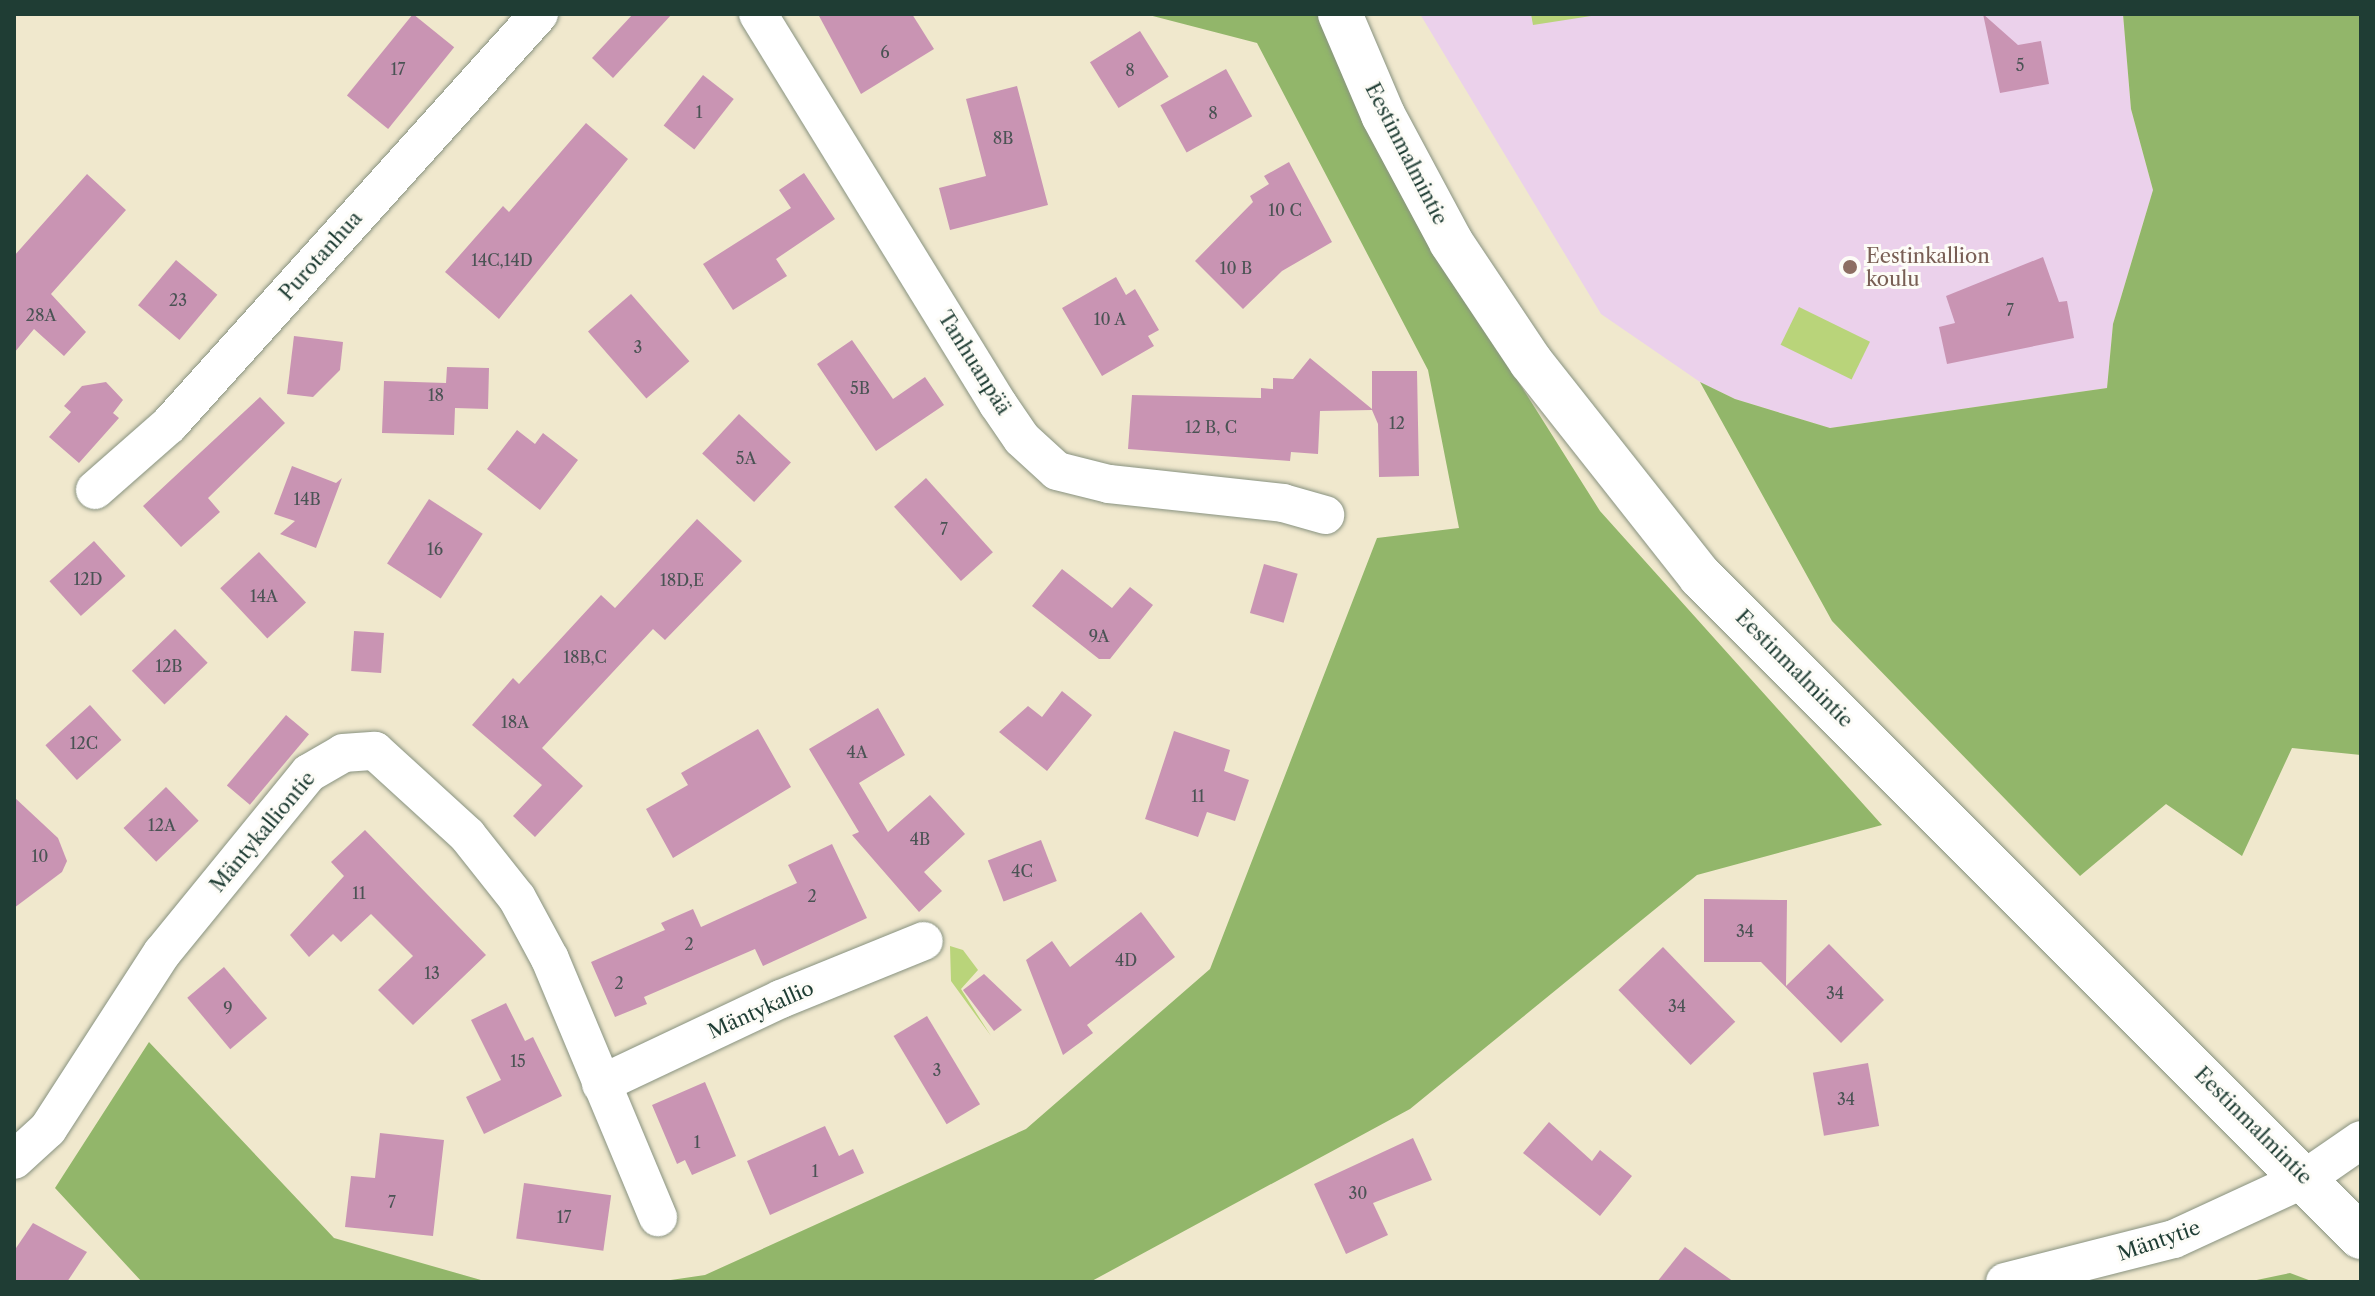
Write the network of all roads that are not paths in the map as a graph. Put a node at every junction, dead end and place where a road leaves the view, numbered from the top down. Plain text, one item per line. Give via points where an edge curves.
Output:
1 (539, 14) edge
2 (758, 14) edge
3 (1340, 14) edge
4 (95, 490) dead end
5 (1325, 515) dead end
6 (924, 941) dead end
7 (601, 1084) junction
8 (2361, 1140) edge
9 (14, 1160) edge
10 (2306, 1178) junction
11 (658, 1217) dead end
12 (2361, 1237) edge
13 (2005, 1282) edge

1 - 4 street, Purotanhua via 169,425
2 - 5 street, Tanhuanpää via 998,404 1022,439 1057,471 1109,484 1283,503
3 - 10 street, Eestinmalmintie via 1383,115 1451,242 1531,362 1680,552
6 - 7 street, Mäntykallio via 781,999
7 - 9 street, Mäntykalliontie via 550,959 517,898 467,835 403,772 375,751 363,750 343,753 309,773 162,953 48,1129
7 - 11 street, Mäntykalliontie
8 - 10 street, Mäntytie
10 - 12 street, Eestinmalmintie
10 - 13 street, Mäntytie via 2174,1239

